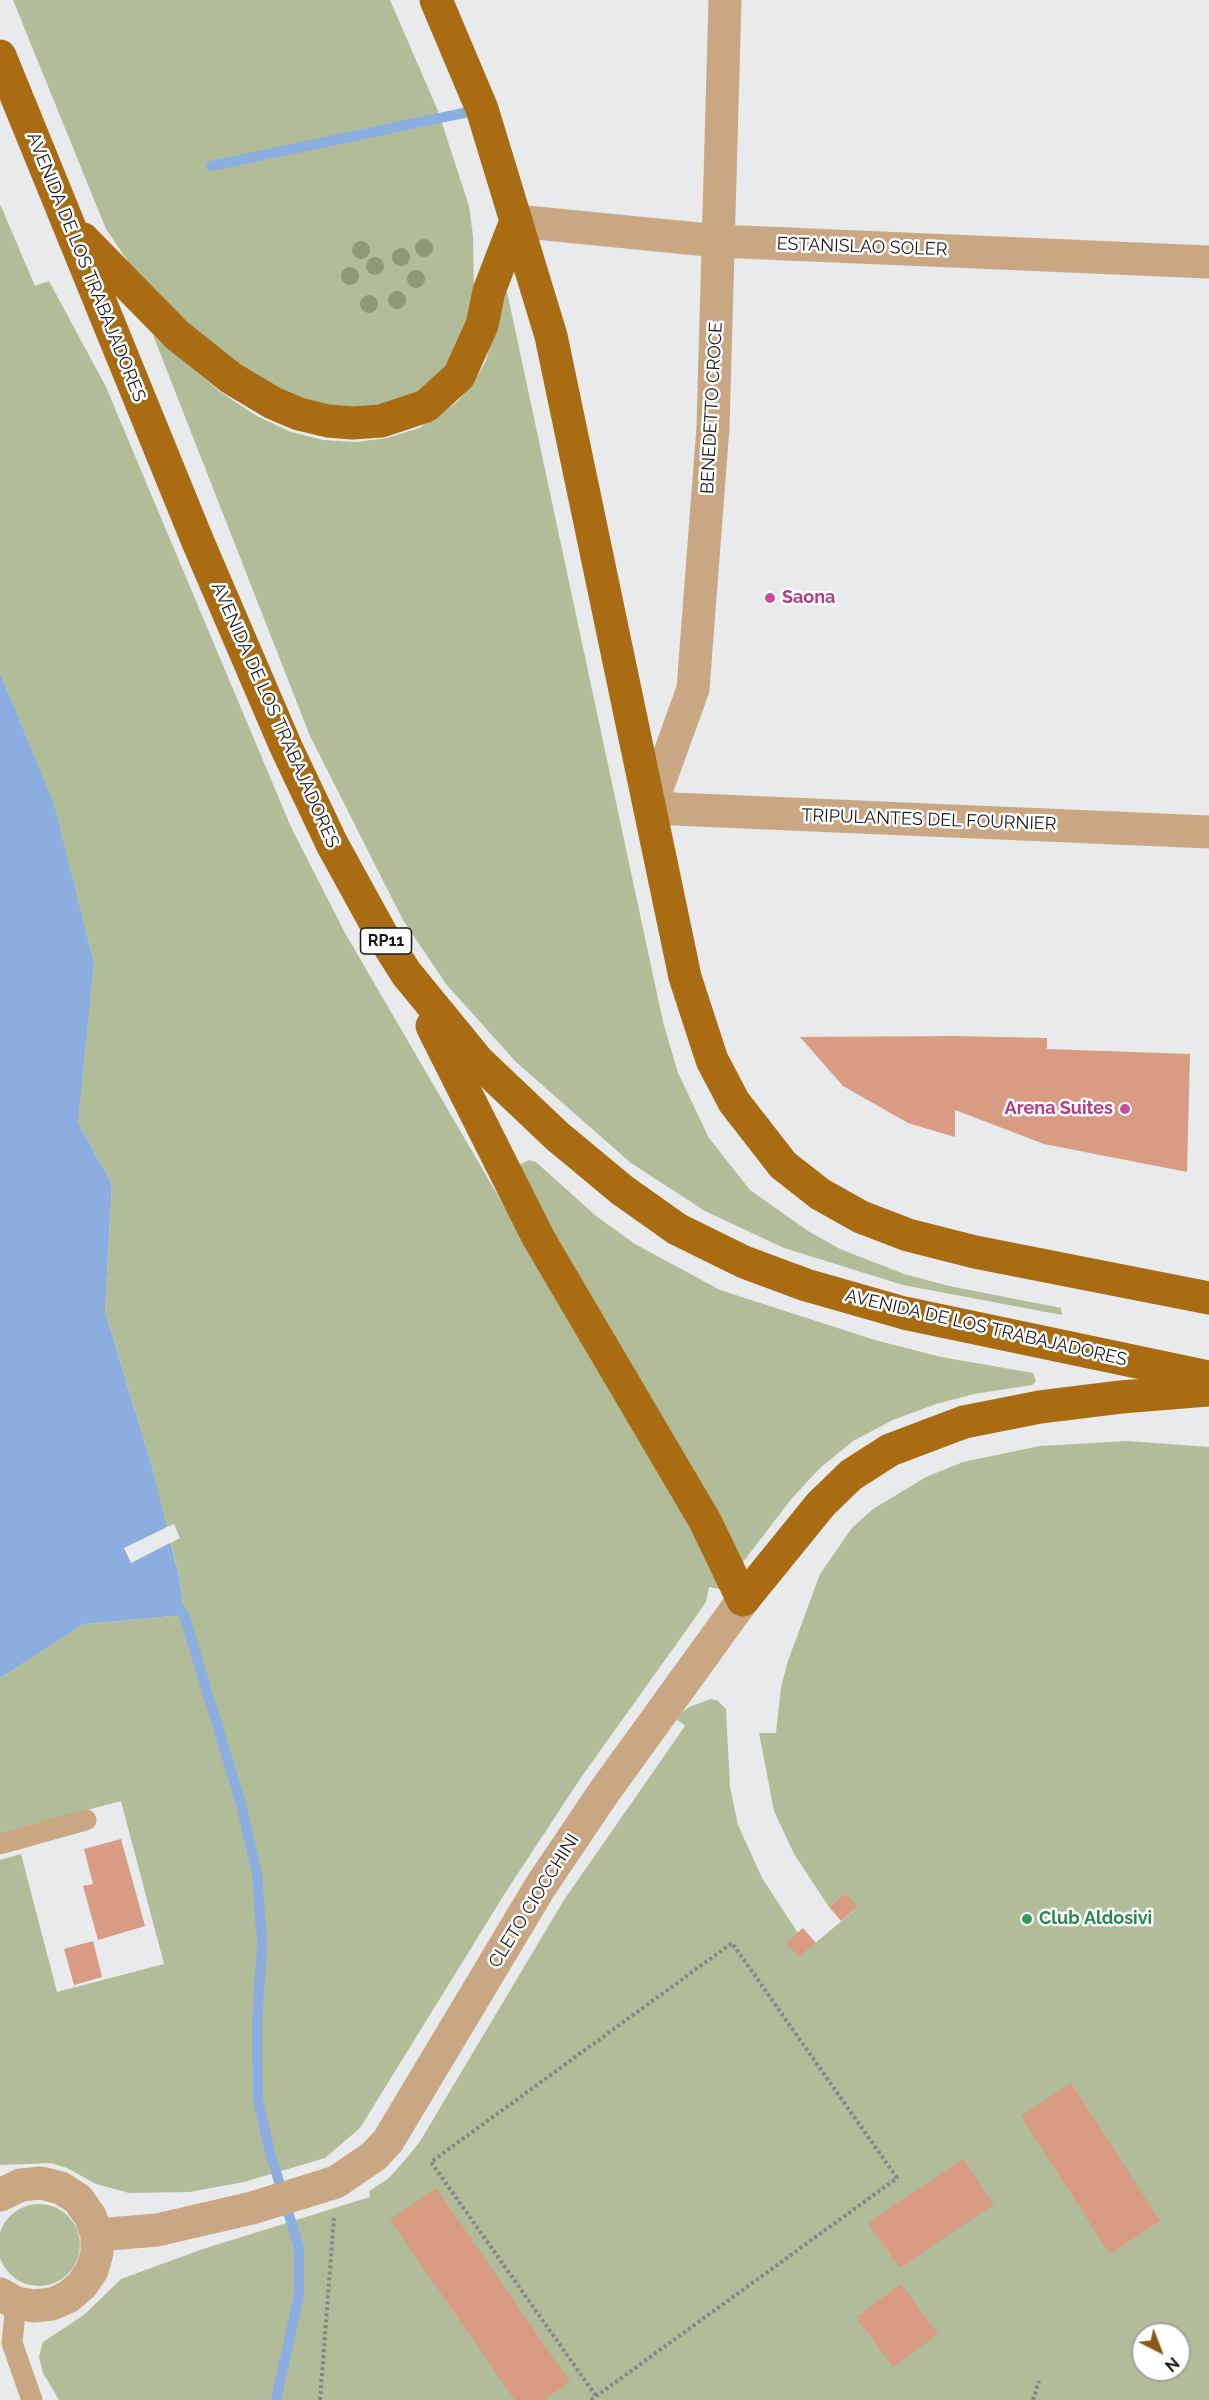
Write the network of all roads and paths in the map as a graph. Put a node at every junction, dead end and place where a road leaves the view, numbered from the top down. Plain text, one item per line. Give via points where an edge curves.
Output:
1 (436, 0) edge
2 (725, 0) edge
3 (0, 56) edge
4 (0, 107) edge
5 (43, 162) junction
6 (516, 221) junction
7 (70, 225) junction
8 (718, 241) junction
9 (1209, 262) edge
10 (650, 808) junction
11 (1209, 832) edge
12 (406, 973) junction
13 (1209, 1298) edge
14 (1209, 1377) edge
15 (1209, 1390) edge
16 (743, 1600) junction
17 (86, 1820) dead end
18 (0, 1844) edge
19 (0, 2195) edge
20 (327, 2201) junction
21 (97, 2235) junction
22 (8, 2299) edge
23 (1039, 2381) dead end
24 (596, 2396) junction
25 (35, 2397) edge
26 (320, 2400) edge
27 (591, 2400) edge
28 (1033, 2400) edge

1 - 6 main road via 482,110
2 - 8 street, BENEDETTO CROCE
3 - 5 main road, AVENIDA DE LOS TRABAJADORES / RP11
4 - 5 main road
5 - 7 main road, AVENIDA DE LOS TRABAJADORES / RP11
6 - 7 main road via 489,291 482,325 459,376 426,406 381,421 353,423 328,421 273,403 208,362 141,301
6 - 8 street, ESTANISLAO SOLER
6 - 10 main road via 551,336
7 - 12 main road, AVENIDA DE LOS TRABAJADORES / RP11 via 286,747 332,844
8 - 9 street, ESTANISLAO SOLER
8 - 10 street, BENEDETTO CROCE via 713,427 693,689
10 - 11 street, TRIPULANTES DEL FOURNIER
10 - 13 main road via 697,1021 734,1102 783,1165 820,1194 861,1217 908,1234 1060,1271
12 - 14 main road, AVENIDA DE LOS TRABAJADORES / RP11 via 478,1061 557,1136 622,1190 677,1228 744,1262 904,1313
12 - 16 main road via 539,1239 705,1521
15 - 16 main road via 1040,1407 964,1422 890,1450 851,1475 821,1504
16 - 20 street, CLETO CIOCCHINI via 540,1887 388,2141
17 - 18 lane
19 - 21 street via 21,2185 41,2183 61,2188 78,2199
20 - 21 street, CLETO CIOCCHINI via 252,2208 157,2230
20 - 26 path
21 - 22 street via 92,2270 68,2297 34,2306
22 - 25 lane via 12,2343
23 - 28 path
24 - 24 path via 431,2162 732,1943 897,2178
24 - 27 path

